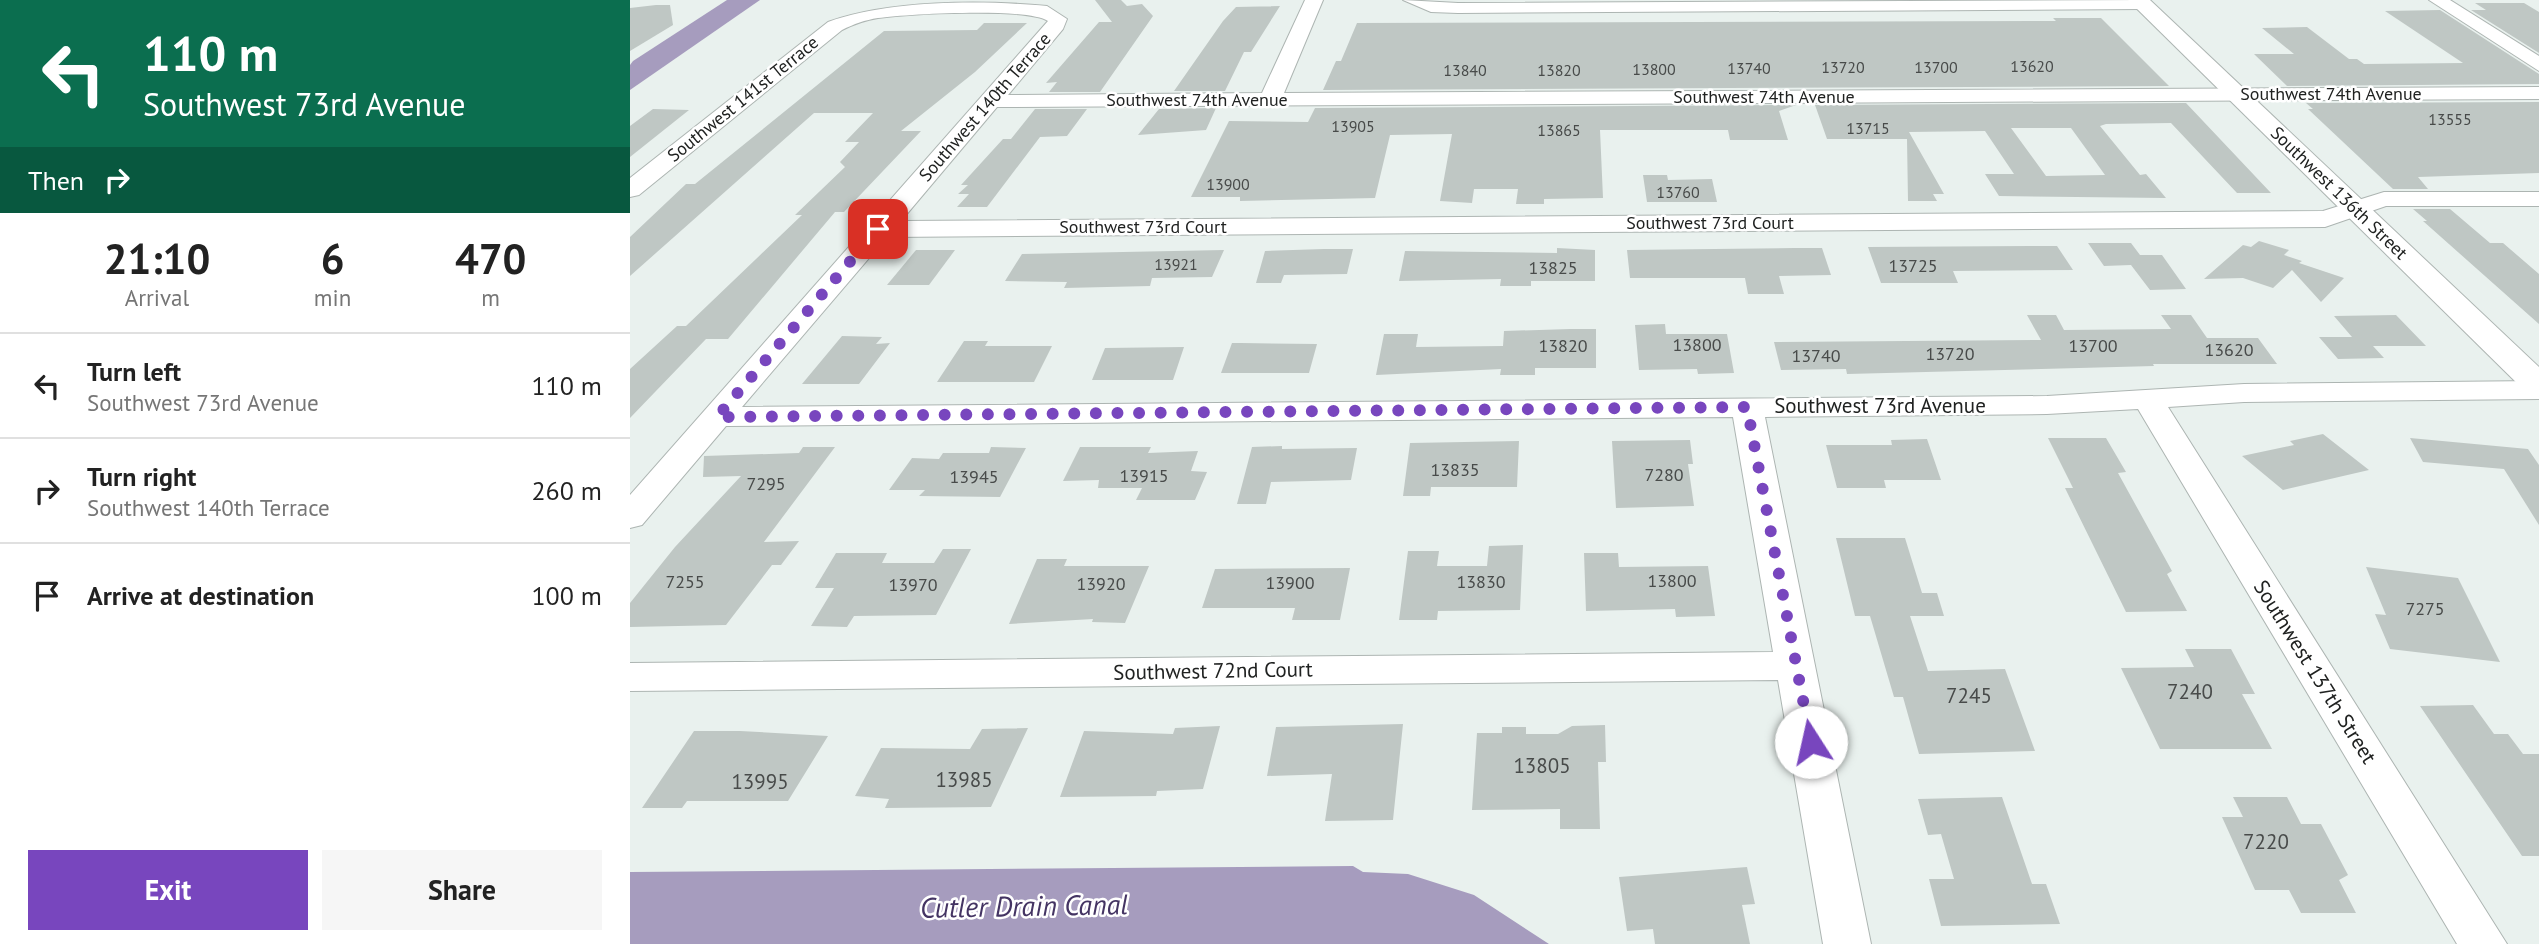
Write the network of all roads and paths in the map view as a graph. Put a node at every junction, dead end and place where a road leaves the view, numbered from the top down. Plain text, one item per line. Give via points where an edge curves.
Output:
1 (1314, 0) edge
2 (1412, 0) edge
3 (2438, 0) edge
4 (2141, 2) edge
5 (955, 5) edge
6 (2539, 65) edge
7 (2539, 93) edge
8 (2236, 94) junction
9 (1270, 100) junction
10 (988, 101) junction
11 (630, 190) edge
12 (2539, 200) edge
13 (2354, 208) junction
14 (878, 229) junction
15 (2539, 388) edge
16 (2148, 399) junction
17 (1747, 407) junction
18 (717, 417) junction
19 (630, 517) edge
20 (1797, 666) junction
21 (630, 677) edge
22 (1847, 944) edge
23 (2483, 944) edge

1 - 9 street
2 - 4 street via 1436,7
3 - 6 street
4 - 8 street, Southwest 136th Street
5 - 10 street, Southwest 140th Terrace via 1039,10 1058,19
5 - 11 street, Southwest 141st Terrace via 859,14 835,26
7 - 8 street, Southwest 74th Avenue
8 - 9 street, Southwest 74th Avenue
8 - 13 street, Southwest 136th Street
9 - 10 street, Southwest 74th Avenue
10 - 14 street, Southwest 140th Terrace
12 - 13 street, Southwest 73rd Court via 2384,200
13 - 14 street, Southwest 73rd Court via 2325,219
13 - 15 street, Southwest 136th Street
14 - 18 street, Southwest 140th Terrace
15 - 16 street, Southwest 73rd Avenue
16 - 17 street, Southwest 73rd Avenue
16 - 23 street, Southwest 137th Street
17 - 18 street, Southwest 73rd Avenue
17 - 20 street
18 - 19 street, Southwest 140th Terrace
20 - 21 street, Southwest 72nd Court
20 - 22 street

